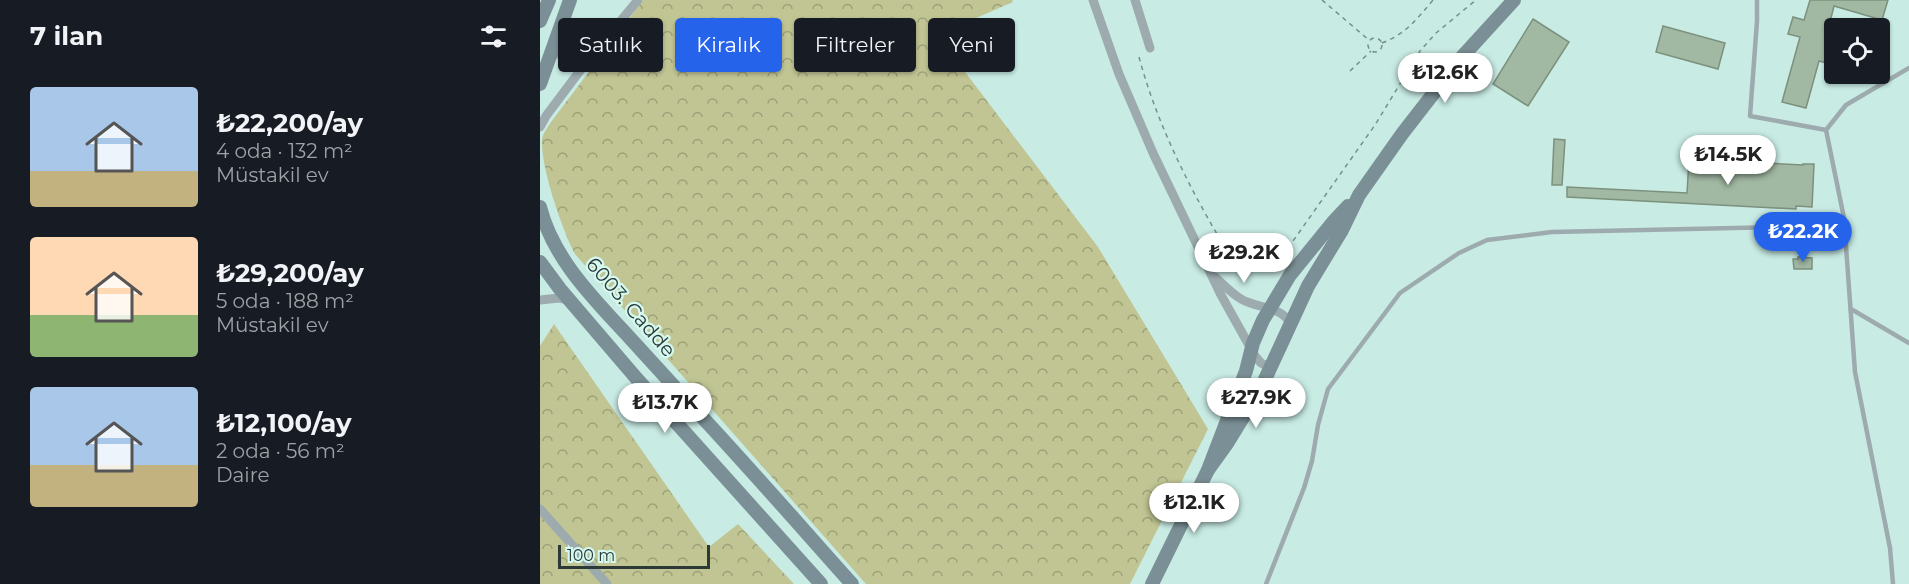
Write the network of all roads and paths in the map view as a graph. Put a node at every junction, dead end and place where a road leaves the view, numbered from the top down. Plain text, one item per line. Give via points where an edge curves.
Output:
1 (549, 0) edge
2 (570, 0) edge
3 (638, 0) edge
4 (1094, 0) edge
5 (1135, 0) edge
6 (1322, 0) edge
7 (1433, 0) edge
8 (1476, 0) edge
9 (1514, 0) edge
10 (1757, 0) edge
11 (623, 18) edge
12 (540, 21) edge
13 (1370, 41) junction
14 (556, 42) junction
15 (1382, 43) junction
16 (1150, 48) dead end
17 (558, 49) edge
18 (1371, 51) junction
19 (1139, 57) dead end
20 (1909, 68) edge
21 (1350, 70) dead end
22 (579, 72) edge
23 (540, 84) edge
24 (540, 127) edge
25 (1826, 130) junction
26 (1359, 195) junction
27 (540, 207) edge
28 (1844, 218) junction
29 (540, 262) edge
30 (1211, 273) junction
31 (540, 300) edge
32 (569, 300) junction
33 (1270, 308) junction
34 (1851, 309) junction
35 (1291, 324) junction
36 (1909, 344) edge
37 (1250, 349) junction
38 (1271, 368) junction
39 (1208, 470) junction
40 (540, 509) edge
41 (607, 584) edge
42 (821, 584) edge
43 (852, 584) edge
44 (1152, 584) edge
45 (1266, 584) edge
46 (1893, 584) edge

1 - 12 main road
2 - 14 main road
3 - 11 street
4 - 30 street via 1119,74
5 - 16 street
6 - 13 path
7 - 15 path via 1412,26
8 - 19 path via 1420,51 1375,125 1281,258 1266,266 1252,268 1230,257 1152,104
9 - 26 main road via 1461,58
10 - 25 lane via 1750,116
13 - 15 path
13 - 18 path
14 - 17 street
14 - 23 main road
15 - 18 path via 1380,51
18 - 21 path
20 - 25 lane via 1846,105
22 - 24 street
25 - 28 lane
26 - 33 main road via 1306,254
26 - 35 main road
27 - 43 main road, 6003. Cadde via 560,254 578,278
28 - 34 lane
28 - 45 lane via 1821,225 1552,232 1487,240 1459,253 1400,293 1328,389 1304,488
29 - 32 main road
30 - 33 street via 1242,299
30 - 37 street
31 - 32 street
32 - 42 main road
33 - 35 street
33 - 37 main road
34 - 36 lane
34 - 46 lane via 1855,372 1890,548
35 - 38 main road
37 - 38 street
37 - 39 main road via 1246,371
38 - 39 main road
39 - 44 main road
40 - 41 street

